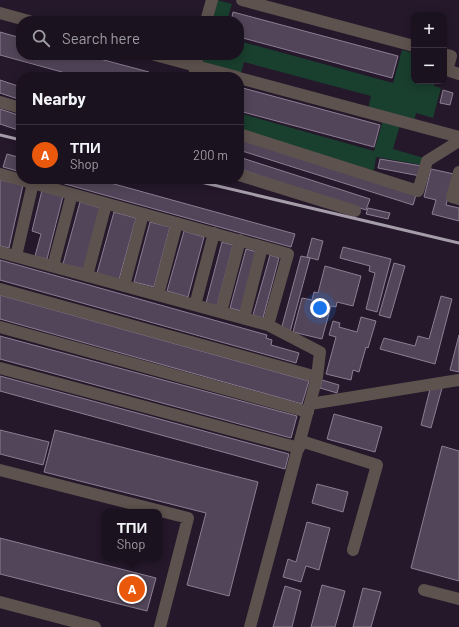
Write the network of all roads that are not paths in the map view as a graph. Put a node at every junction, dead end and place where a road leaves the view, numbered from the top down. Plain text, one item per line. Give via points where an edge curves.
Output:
1 (212, 0) edge
2 (242, 0) edge
3 (0, 13) edge
4 (207, 16) edge
5 (16, 17) edge
6 (411, 45) edge
7 (447, 55) edge
8 (173, 60) edge
9 (195, 66) edge
10 (447, 70) edge
11 (447, 70) edge
12 (218, 72) edge
13 (459, 74) edge
14 (244, 79) edge
15 (0, 102) edge
16 (16, 107) edge
17 (244, 136) edge
18 (459, 137) edge
19 (459, 141) edge
20 (459, 172) edge
21 (0, 174) edge
22 (244, 177) edge
23 (16, 179) edge
24 (33, 184) joint
25 (72, 194) junction
26 (459, 199) edge
27 (106, 204) junction
28 (355, 211) dead end
29 (143, 214) junction
30 (177, 223) junction
31 (214, 233) junction
32 (240, 240) junction
33 (262, 247) junction
34 (0, 252) edge
35 (16, 256) junction
36 (52, 266) junction
37 (87, 276) junction
38 (124, 286) junction
39 (0, 289) edge
40 (158, 295) junction
41 (195, 305) junction
42 (221, 312) junction
43 (244, 318) junction
44 (268, 325) junction
45 (0, 327) edge
46 (0, 368) edge
47 (317, 377) junction
48 (459, 380) edge
49 (309, 408) junction
50 (300, 444) junction
51 (0, 470) edge
52 (153, 509) edge
53 (162, 511) edge
54 (353, 550) dead end
55 (424, 590) dead end
56 (459, 599) edge
57 (0, 602) edge
58 (95, 627) edge
59 (160, 627) edge
60 (250, 627) edge

1 - 4 street
2 - 6 street
3 - 5 street
7 - 10 street via 451,56
8 - 9 street
9 - 12 street
11 - 13 street
14 - 18 street
15 - 16 street
17 - 19 street via 418,191 427,161
20 - 26 street via 452,197
21 - 23 street
22 - 28 street
24 - 25 street
24 - 35 street
25 - 27 street
25 - 36 street
27 - 29 street
27 - 37 street
29 - 30 street
29 - 38 street
30 - 31 street
30 - 40 street
31 - 32 street
31 - 41 street
32 - 33 street
32 - 42 street
33 - 43 street
33 - 44 street via 288,254
34 - 35 street
35 - 36 street
36 - 37 street
37 - 38 street
38 - 40 street
39 - 47 street
40 - 41 street
41 - 42 street
42 - 43 street
43 - 44 street
44 - 47 street via 320,352
45 - 49 street
46 - 50 street
47 - 49 street
48 - 49 street
49 - 50 street
50 - 54 street via 377,465
50 - 60 street
51 - 52 street
53 - 59 street via 188,518
55 - 56 street
57 - 58 street

